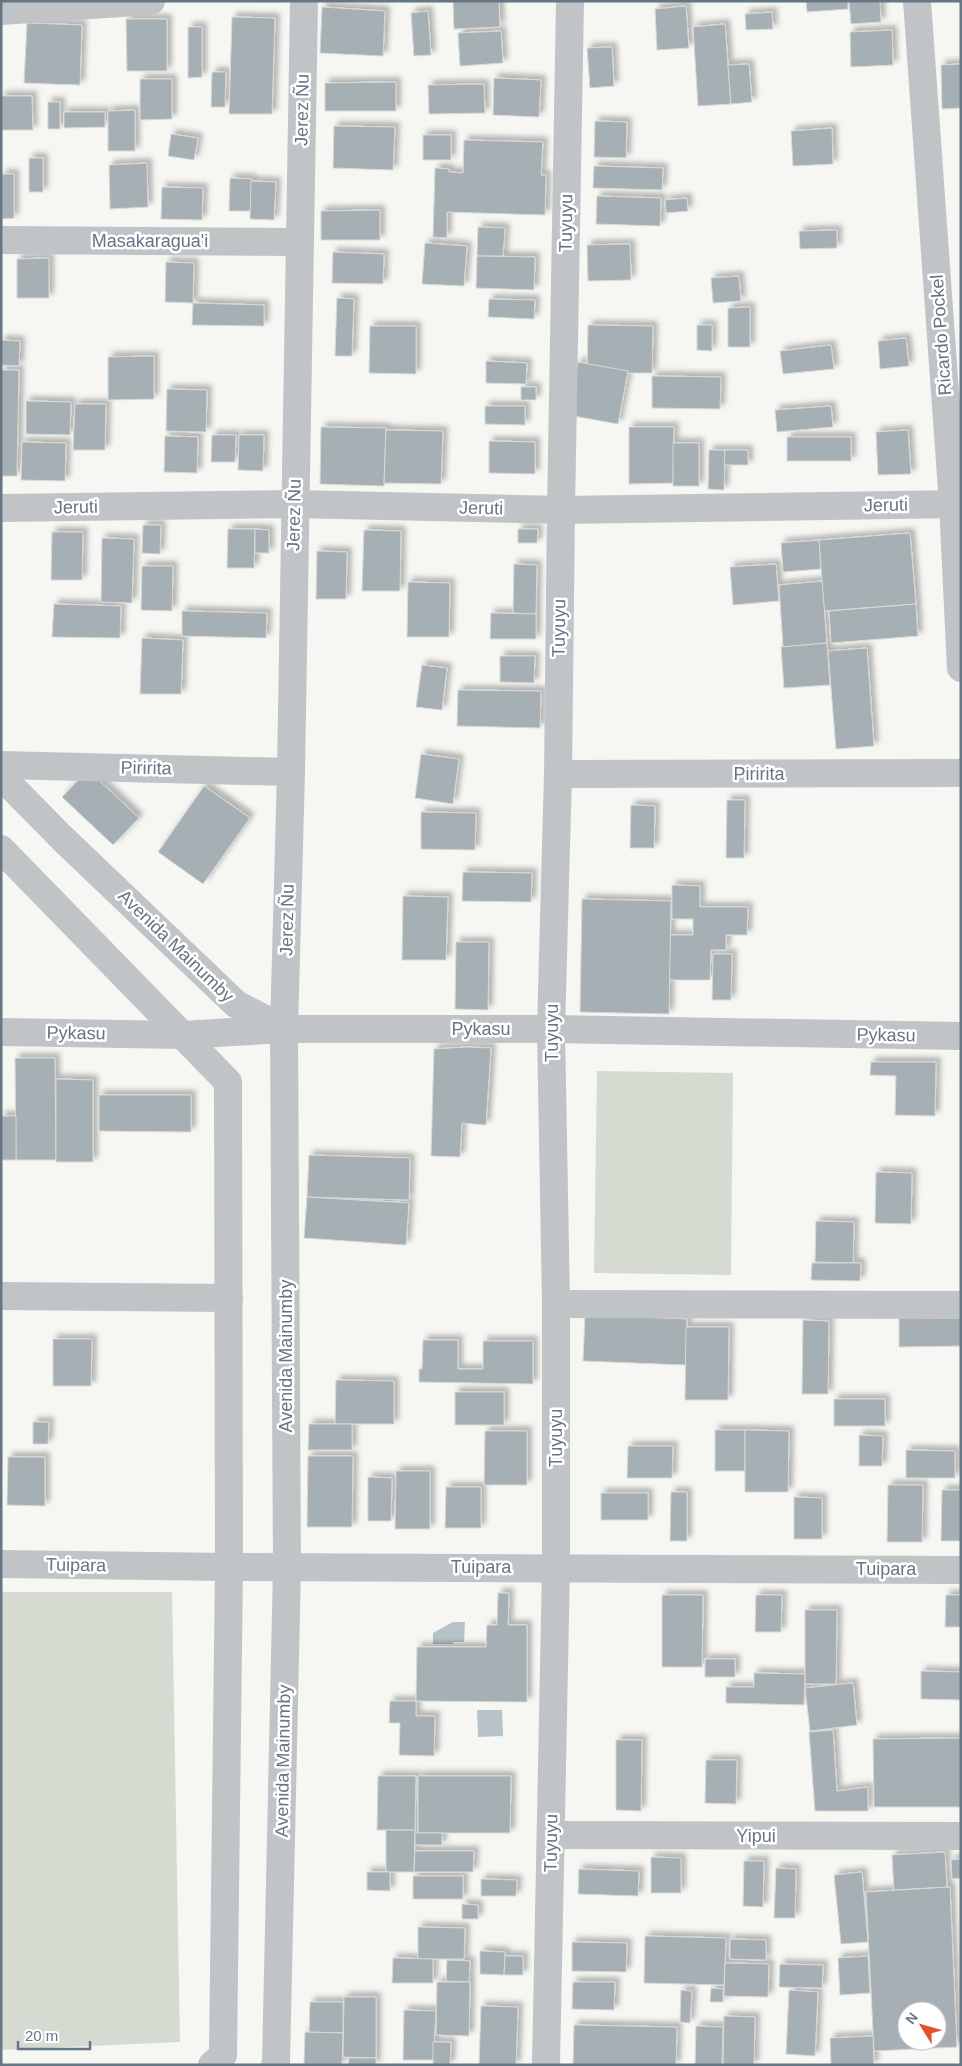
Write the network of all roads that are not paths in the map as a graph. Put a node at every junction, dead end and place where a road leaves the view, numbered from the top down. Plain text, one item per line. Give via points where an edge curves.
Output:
1 (151, 1) edge
2 (304, 1) edge
3 (570, 1) edge
4 (917, 1) edge
5 (1, 11) edge
6 (1, 240) edge
7 (299, 242) junction
8 (294, 504) junction
9 (957, 504) edge
10 (1, 508) edge
11 (560, 510) junction
12 (961, 668) edge
13 (1, 765) edge
14 (291, 772) junction
15 (961, 773) edge
16 (558, 774) junction
17 (1, 776) edge
18 (1, 849) edge
19 (284, 1029) junction
20 (551, 1029) junction
21 (1, 1032) edge
22 (182, 1035) junction
23 (961, 1036) edge
24 (1, 1296) edge
25 (229, 1298) junction
26 (556, 1304) junction
27 (961, 1305) edge
28 (1, 1564) edge
29 (229, 1567) junction
30 (287, 1567) junction
31 (556, 1567) junction
32 (961, 1570) edge
33 (551, 1835) junction
34 (961, 1836) edge
35 (276, 2064) edge
36 (212, 2065) edge
37 (546, 2065) edge

1 - 5 street
2 - 7 street, Jerez Ñu
3 - 11 street, Tuyuyu
4 - 9 street, Ricardo Pockel
6 - 7 street, Masakaragua'i
7 - 8 street, Jerez Ñu
8 - 10 street, Jeruti
8 - 11 street, Jeruti
8 - 14 street, Jerez Ñu
9 - 11 street, Jeruti
9 - 12 street, Ricardo Pockel
11 - 16 street, Tuyuyu
13 - 14 street, Piririta
14 - 19 street, Jerez Ñu
15 - 16 street, Piririta
16 - 20 street, Tuyuyu
17 - 19 street, Avenida Mainumby via 236,1004
18 - 22 street
19 - 20 street, Pykasu
19 - 22 street, Pykasu
19 - 30 street, Avenida Mainumby
20 - 23 street, Pykasu
20 - 26 street, Tuyuyu
21 - 22 street, Pykasu
22 - 25 street via 228,1082
24 - 25 street
25 - 29 street
26 - 27 street
26 - 31 street, Tuyuyu
28 - 29 street, Tuipara
29 - 30 street, Tuipara
29 - 36 street via 223,2055
30 - 31 street, Tuipara
30 - 35 street, Avenida Mainumby
31 - 32 street, Tuipara
31 - 33 street, Tuyuyu
33 - 34 street, Yipui
33 - 37 street, Tuyuyu

